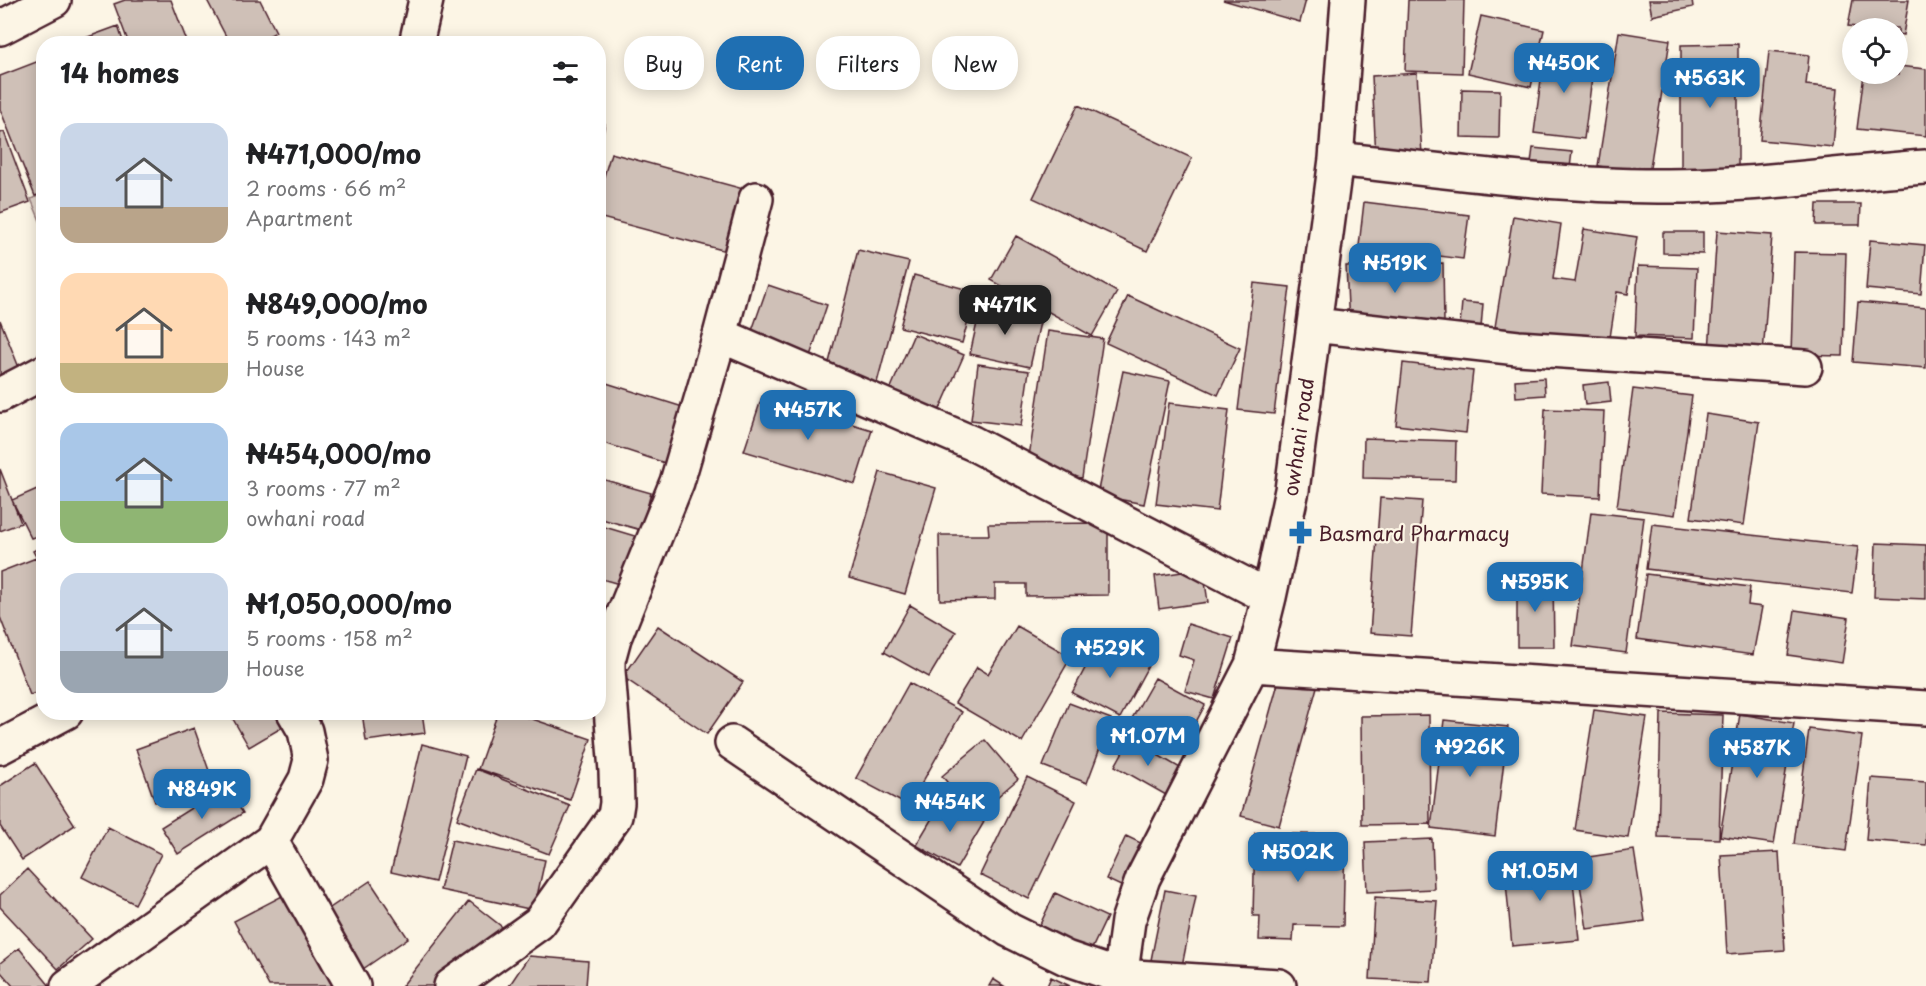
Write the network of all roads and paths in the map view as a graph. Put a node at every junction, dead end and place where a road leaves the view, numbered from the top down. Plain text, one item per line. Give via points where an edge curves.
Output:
1 (54, 0) edge
2 (426, 0) edge
3 (1348, 0) edge
4 (0, 28) edge
5 (418, 36) edge
6 (1336, 159) junction
7 (1926, 167) edge
8 (756, 199) dead end
9 (1314, 325) junction
10 (720, 335) junction
11 (1805, 367) dead end
12 (36, 376) edge
13 (0, 395) edge
14 (1269, 597) junction
15 (1252, 665) junction
16 (1926, 708) edge
17 (51, 720) edge
18 (299, 720) edge
19 (732, 743) dead end
20 (0, 747) edge
21 (271, 841) junction
22 (1119, 981) edge
23 (68, 986) edge
24 (352, 986) edge
25 (451, 986) edge
26 (1279, 986) edge

1 - 4 street
2 - 5 street
3 - 6 street, owhani road
6 - 7 street via 1561,182 1658,186 1761,183
6 - 9 street, owhani road
8 - 10 street
9 - 11 street via 1518,348
9 - 14 street, owhani road via 1292,490
10 - 14 street via 972,443
10 - 25 street via 677,482 608,660 616,771 615,816 539,923
12 - 13 street
14 - 15 street, owhani road
15 - 16 street
15 - 22 street, owhani road via 1143,878 1128,921
17 - 20 street
18 - 21 street via 311,760 306,779
19 - 22 street via 1009,930
21 - 23 street
21 - 24 street
22 - 26 street

